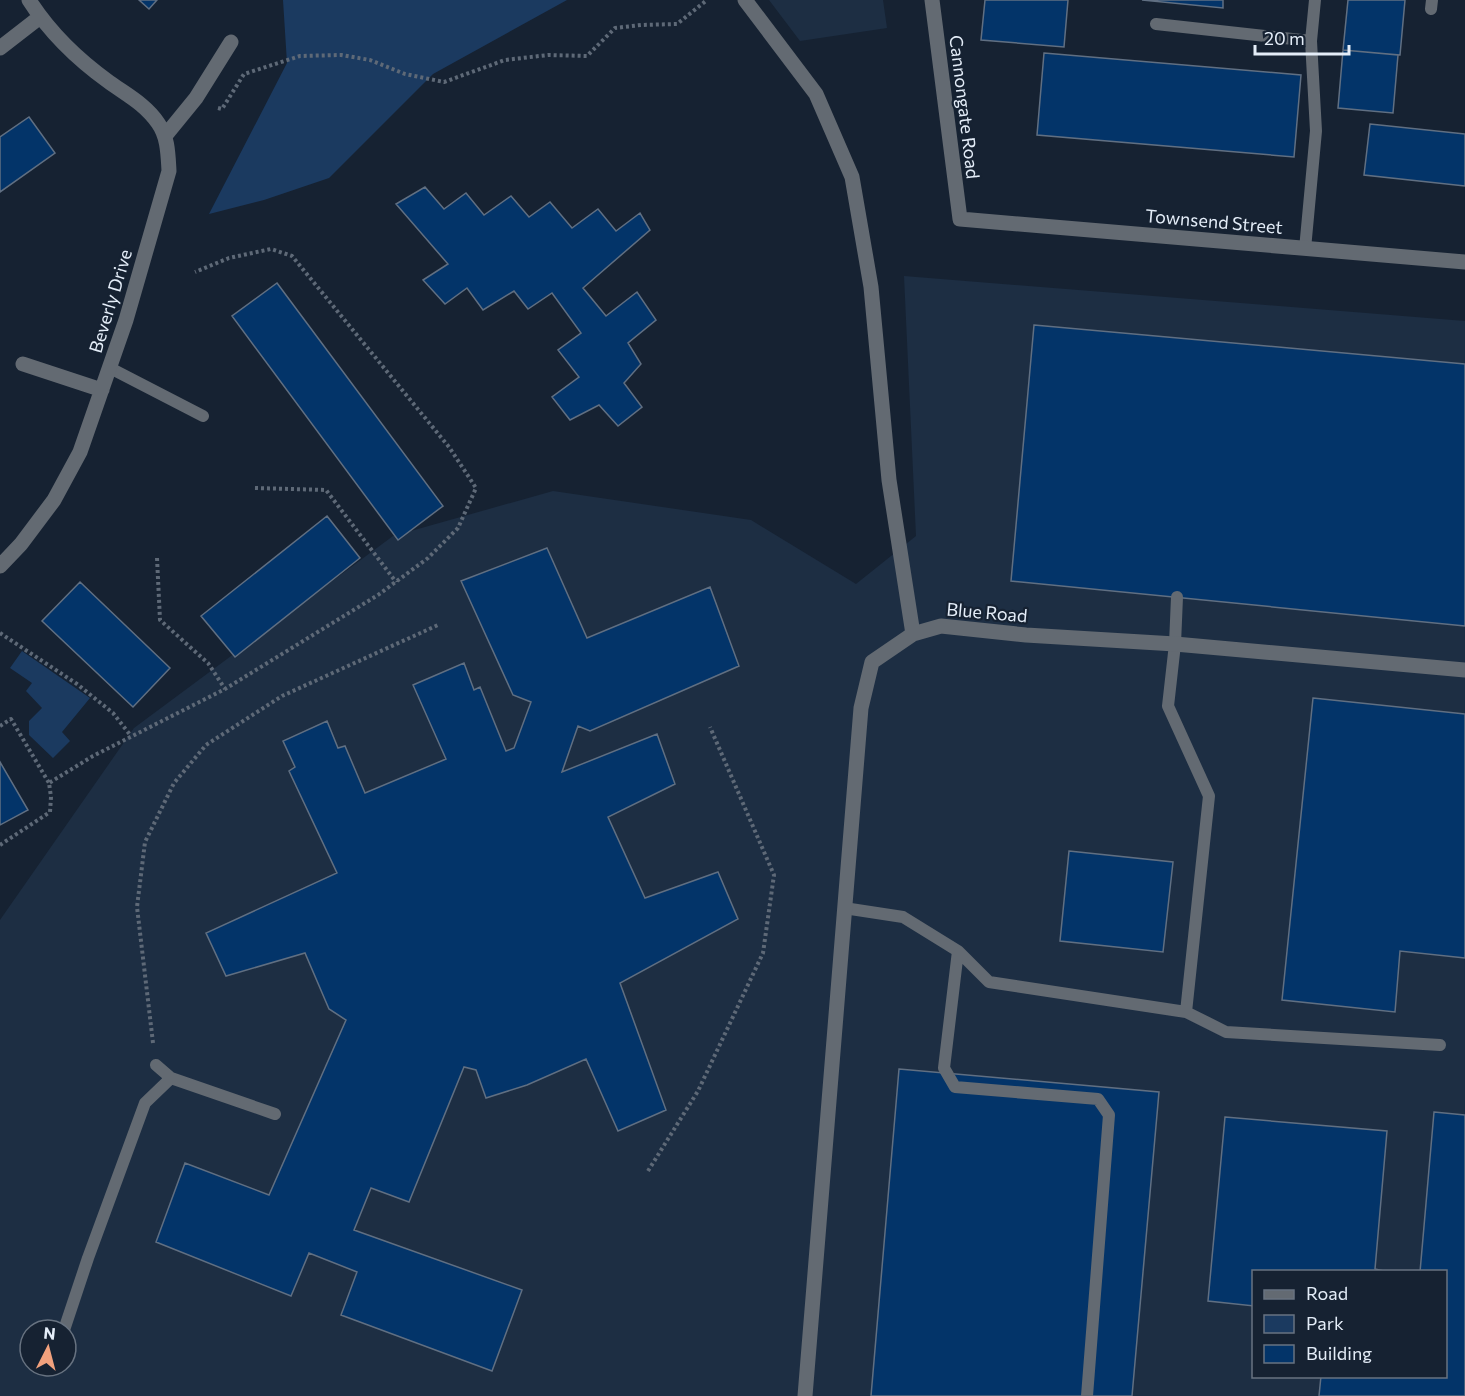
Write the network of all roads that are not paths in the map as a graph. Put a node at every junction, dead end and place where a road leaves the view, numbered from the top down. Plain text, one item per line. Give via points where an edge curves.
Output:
1 (29, 0) edge
2 (745, 0) edge
3 (932, 0) edge
4 (1315, 0) edge
5 (40, 17) junction
6 (1156, 24) dead end
7 (1311, 40) junction
8 (231, 42) dead end
9 (0, 48) edge
10 (165, 136) junction
11 (960, 219) joint
12 (1305, 249) junction
13 (1465, 262) edge
14 (23, 364) dead end
15 (110, 368) junction
16 (102, 390) junction
17 (203, 416) dead end
18 (0, 566) edge
19 (1177, 597) dead end
20 (913, 634) junction
21 (1175, 644) junction
22 (1465, 670) edge
23 (844, 908) junction
24 (958, 951) junction
25 (1186, 1012) junction
26 (1440, 1045) dead end
27 (156, 1065) road end
28 (171, 1078) junction
29 (275, 1114) dead end
30 (68, 1318) edge
31 (805, 1396) edge
32 (1087, 1396) edge

1 - 5 street
2 - 20 street via 816,94 852,177 871,287 888,470
3 - 11 street, Cannongate Road
4 - 7 lane
5 - 9 street
5 - 10 street via 69,50 144,105
6 - 7 lane
7 - 12 lane via 1316,131
8 - 10 street via 196,98
10 - 15 street, Beverly Drive via 169,171
11 - 12 street, Townsend Street
12 - 13 street, Townsend Street
14 - 16 street
15 - 16 street, Beverly Drive
15 - 17 lane
16 - 18 street, Beverly Drive via 80,452 54,500
19 - 21 lane
20 - 21 street, Blue Road via 941,626
20 - 23 street, Blue Road via 872,662 861,708
21 - 22 street, Blue Road
21 - 25 lane via 1168,706 1209,796
23 - 24 lane via 903,917
23 - 31 street, Blue Road
24 - 25 lane via 989,981
24 - 32 lane via 944,1068 955,1087 1098,1099 1109,1115
25 - 26 lane via 1226,1032
27 - 28 lane
28 - 29 lane
28 - 30 lane via 146,1103

